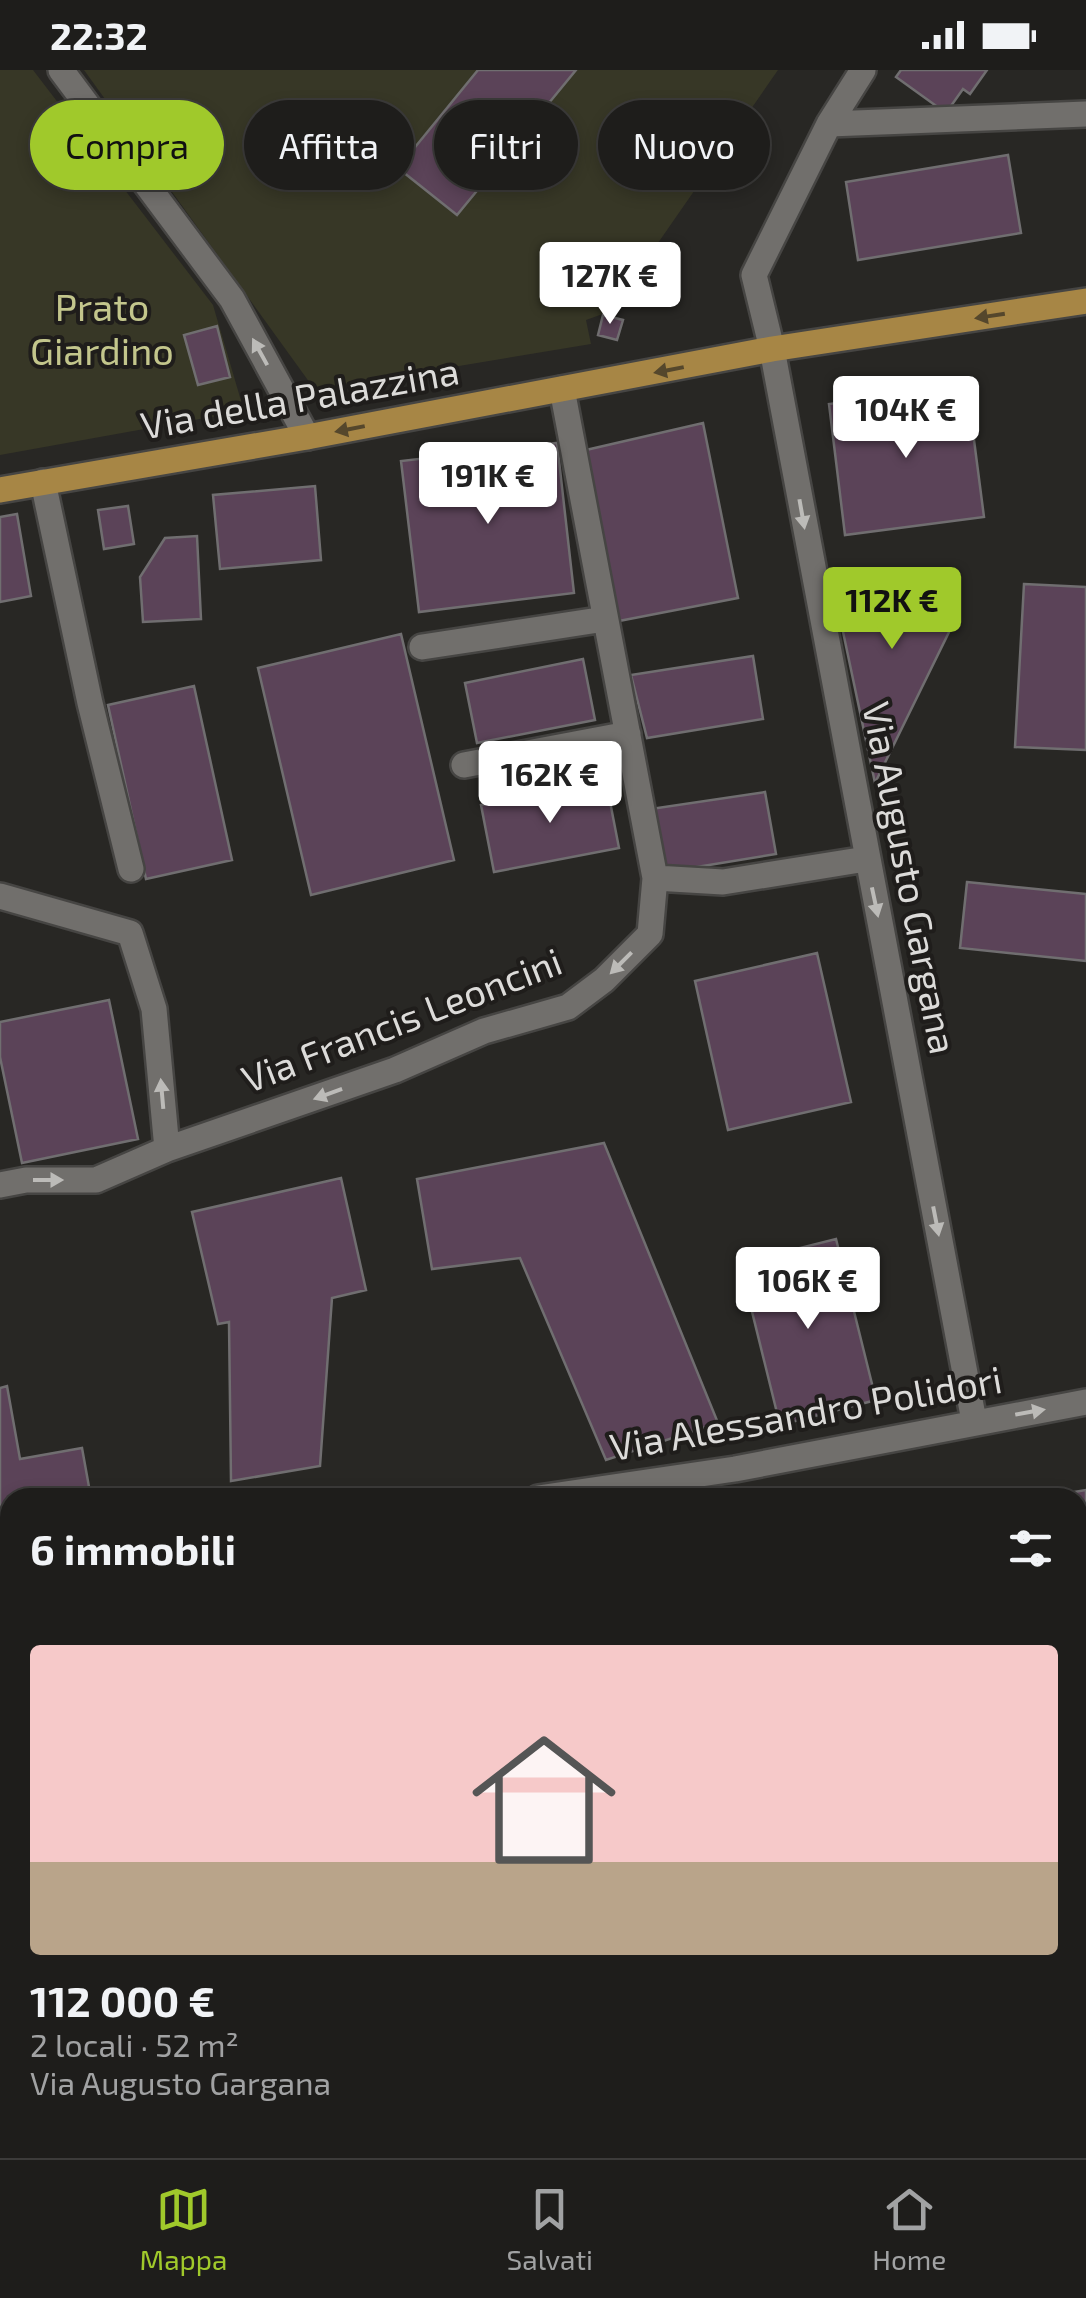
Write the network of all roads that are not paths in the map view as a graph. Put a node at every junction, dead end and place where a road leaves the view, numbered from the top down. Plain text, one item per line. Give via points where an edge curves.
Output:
1 (61, 70) edge
2 (862, 70) edge
3 (1086, 114) edge
4 (829, 124) junction
5 (1086, 301) edge
6 (772, 349) junction
7 (562, 389) junction
8 (307, 438) junction
9 (42, 482) junction
10 (0, 490) edge
11 (605, 618) junction
12 (422, 647) dead end
13 (628, 734) junction
14 (464, 765) dead end
15 (866, 859) junction
16 (132, 869) dead end
17 (655, 878) junction
18 (0, 896) edge
19 (166, 1149) junction
20 (0, 1185) edge
21 (1086, 1402) edge
22 (974, 1421) junction
23 (606, 1488) edge

8 -> 1 street via 232,299
2 - 4 street, Via Augusto Gargana
3 - 4 street
4 - 6 street, Via Augusto Gargana via 754,275
5 -> 6 main road, Via della Palazzina
6 -> 7 main road, Via della Palazzina
6 -> 15 street, Via Augusto Gargana
7 -> 8 main road, Via della Palazzina
7 - 11 street, Via Francis Leoncini
8 - 9 main road, Via della Palazzina
9 - 10 main road, Via della Palazzina
9 - 16 street
11 - 12 street
11 - 13 street, Via Francis Leoncini
13 - 14 street
13 - 17 street, Via Francis Leoncini
15 - 17 street via 723,882
15 -> 22 street, Via Augusto Gargana
17 -> 19 street, Via Francis Leoncini via 650,934 568,1008 484,1030 394,1070
19 -> 18 street via 154,1009 130,932
20 -> 19 street, Via Francis Leoncini via 96,1180
22 -> 21 street, Via Alessandro Polidori
22 - 23 street, Via Alessandro Polidori

